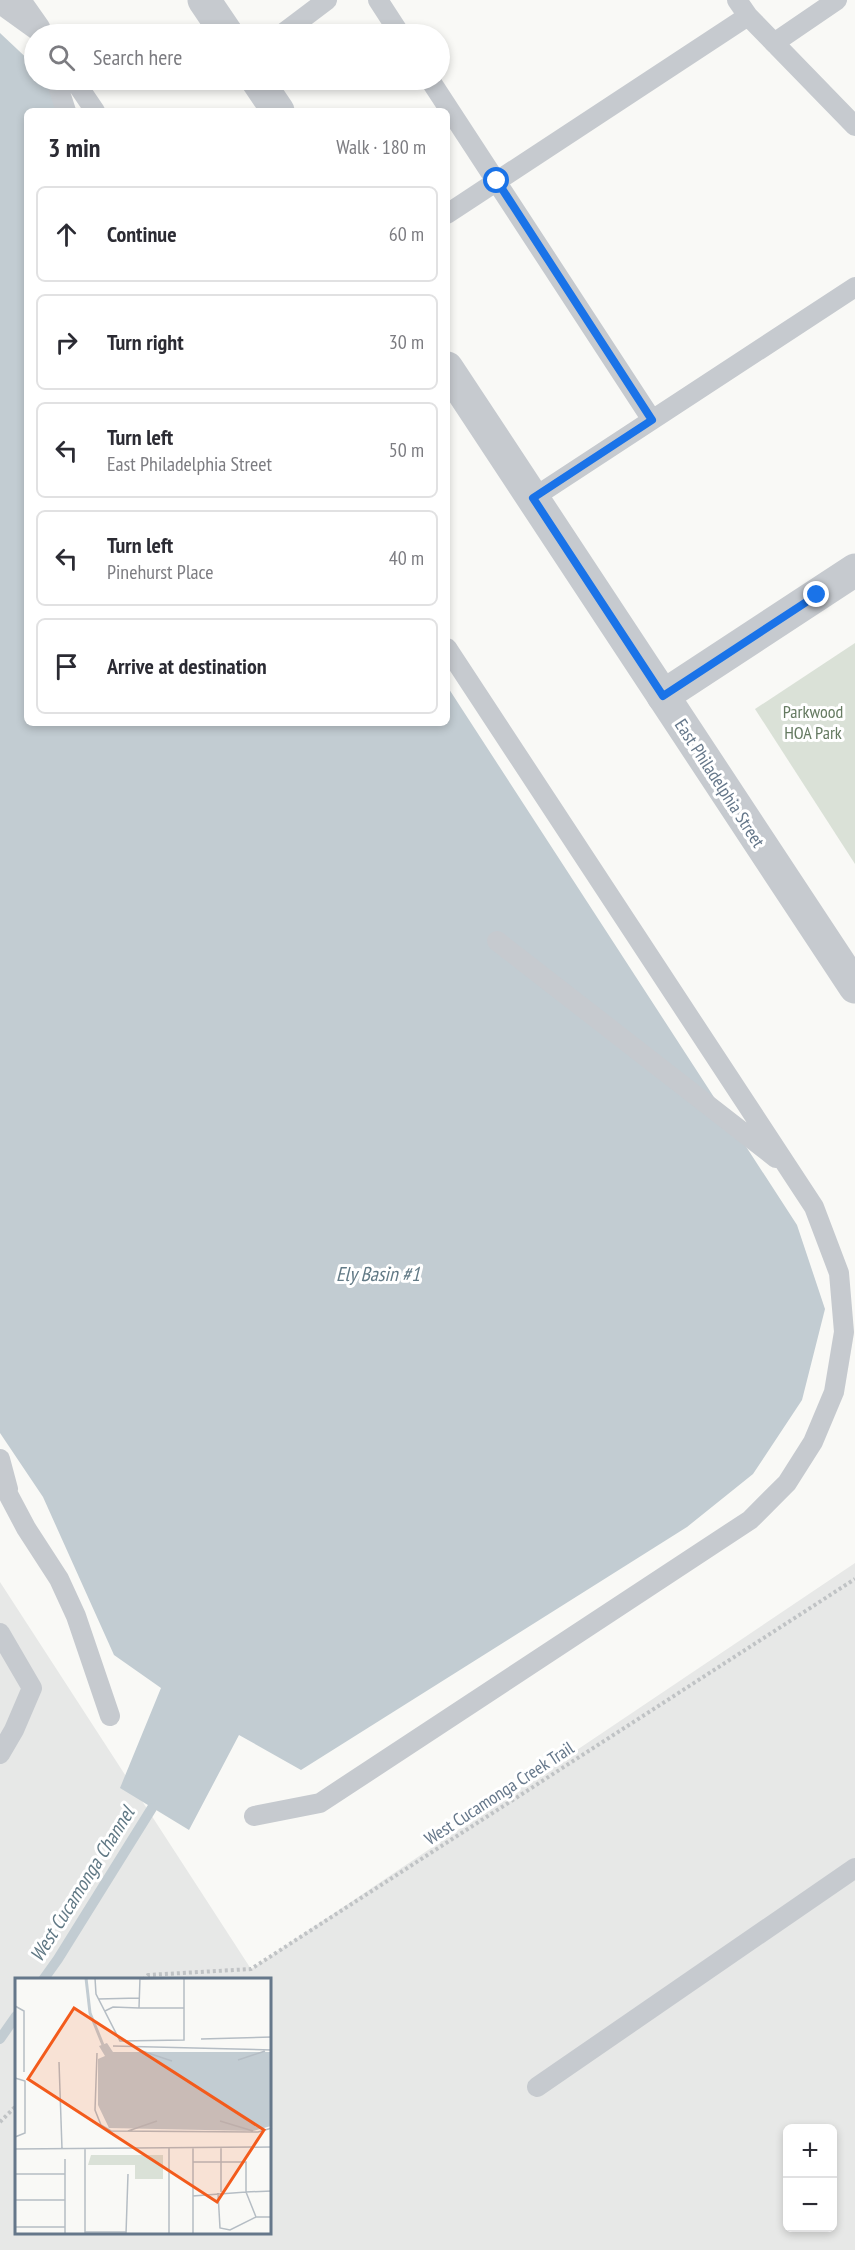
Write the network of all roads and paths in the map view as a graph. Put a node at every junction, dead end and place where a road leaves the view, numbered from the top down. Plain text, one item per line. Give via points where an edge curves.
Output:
1 (21, 0) edge
2 (204, 0) edge
3 (327, 0) edge
4 (378, 0) edge
5 (837, 0) edge
6 (0, 4) edge
7 (742, 8) edge
8 (29, 24) edge
9 (37, 24) edge
10 (220, 24) edge
11 (295, 24) edge
12 (394, 24) edge
13 (774, 43) junction
14 (59, 90) edge
15 (81, 90) edge
16 (264, 90) edge
17 (437, 90) edge
18 (65, 108) edge
19 (93, 108) edge
20 (276, 108) edge
21 (449, 108) edge
22 (450, 110) edge
23 (855, 126) edge
24 (497, 181) junction
25 (450, 212) edge
26 (855, 287) edge
27 (450, 373) edge
28 (652, 420) junction
29 (533, 498) junction
30 (855, 570) edge
31 (450, 653) edge
32 (663, 696) junction
33 (496, 941) dead end
34 (855, 987) edge
35 (789, 1168) junction
36 (0, 1459) edge
37 (4, 1486) edge
38 (855, 1579) edge
39 (0, 1633) edge
40 (110, 1716) dead end
41 (0, 1754) edge
42 (254, 1816) dead end
43 (855, 1869) edge
44 (145, 1978) edge
45 (537, 2087) dead end
46 (15, 2107) edge
47 (0, 2122) edge

1 - 9 lane
2 - 10 street
3 - 11 lane
4 - 12 lane
5 - 13 lane
6 - 8 lane
7 - 13 lane
7 - 24 lane
13 - 23 lane
14 - 18 lane
15 - 19 lane
16 - 20 street
17 - 21 lane
22 - 24 lane
24 - 25 lane
24 - 28 lane
26 - 28 lane
27 - 29 street, East Philadelphia Street
28 - 29 lane
29 - 32 street, East Philadelphia Street
30 - 32 street
31 - 35 lane
32 - 34 street, East Philadelphia Street
33 - 35 lane
35 - 42 lane via 814,1207 839,1273 844,1332 834,1392 813,1442 787,1483 750,1520 320,1803
36 - 37 lane
37 - 40 lane via 59,1579 76,1616
38 - 44 path, West Cucamonga Creek Trail via 251,1969
39 - 41 lane via 32,1688
43 - 45 lane
46 - 47 path

